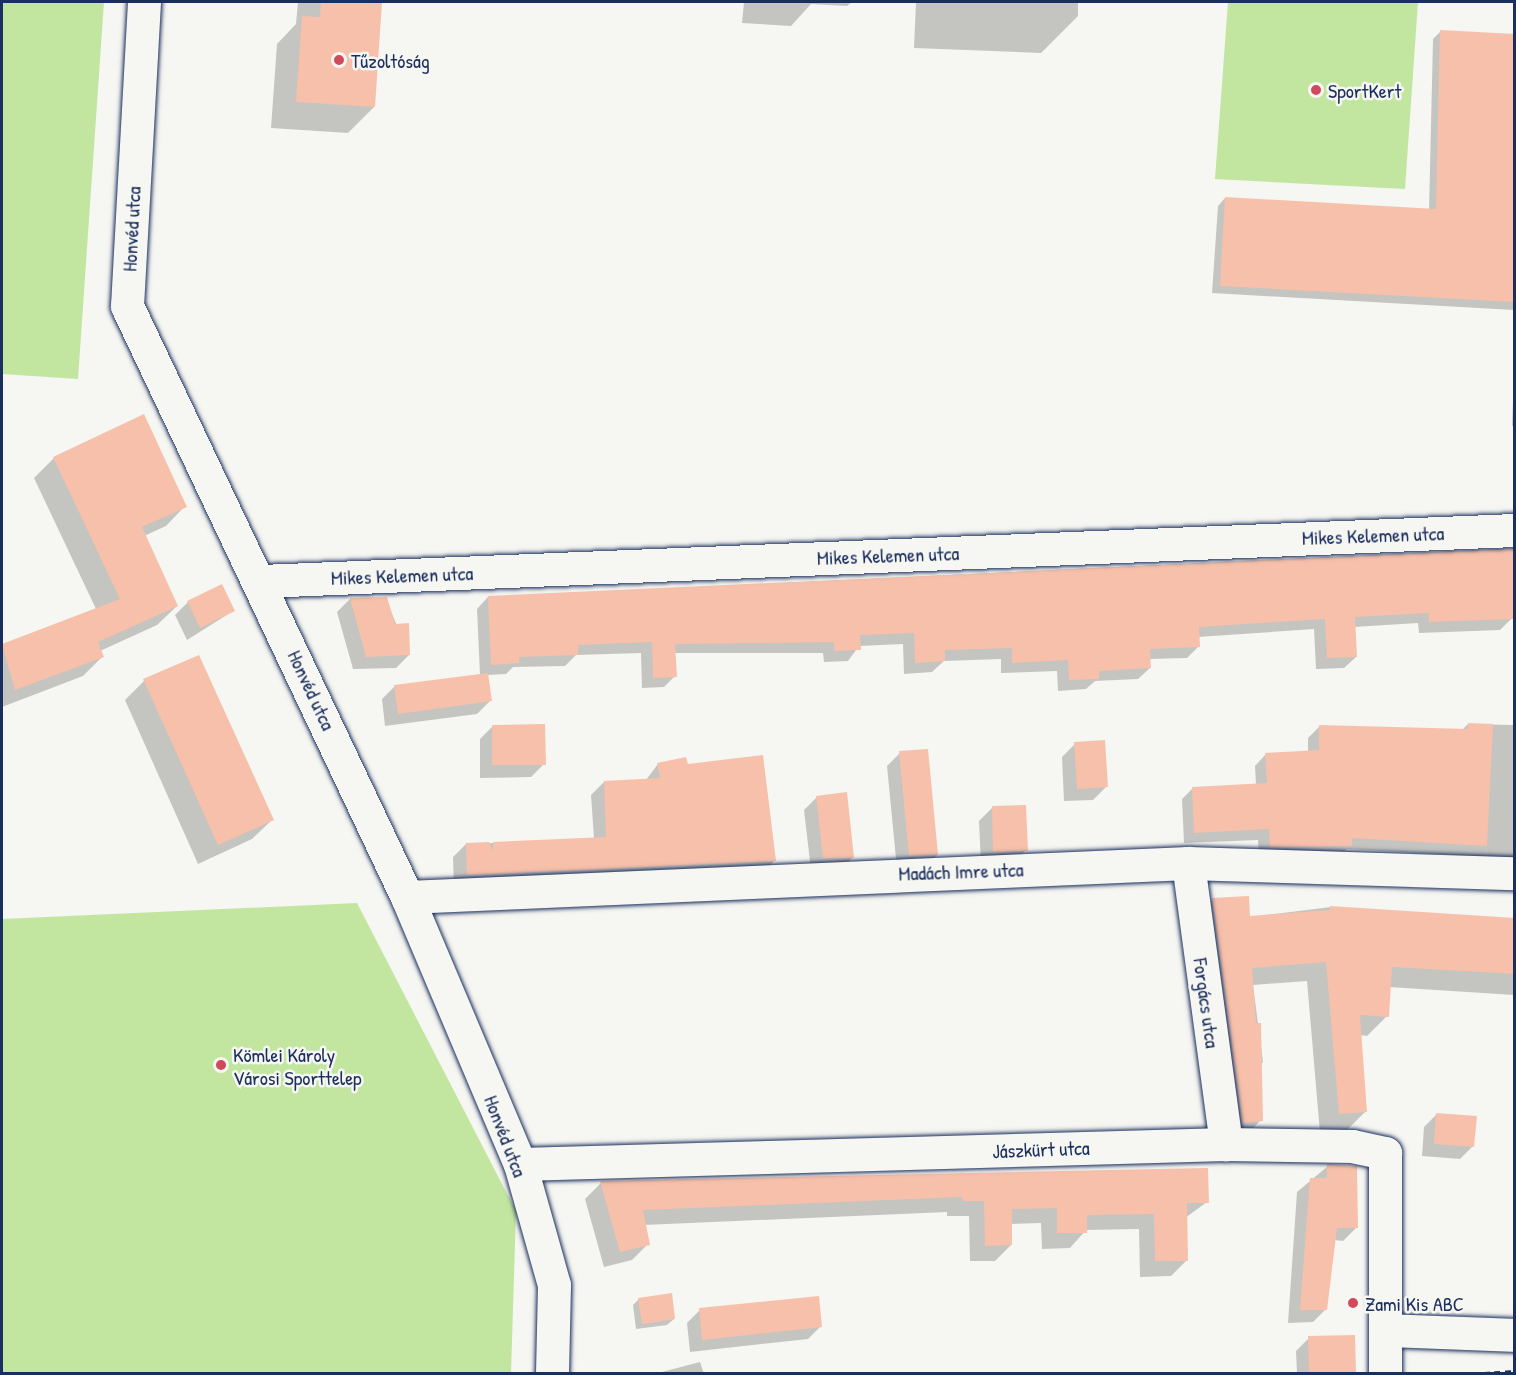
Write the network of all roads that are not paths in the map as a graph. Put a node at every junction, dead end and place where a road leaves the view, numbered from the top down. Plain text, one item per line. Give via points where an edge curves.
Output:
1 (144, 2) edge
2 (1515, 530) edge
3 (261, 581) junction
4 (1188, 863) junction
5 (1515, 873) edge
6 (407, 897) junction
7 (1226, 1144) junction
8 (520, 1164) junction
9 (1386, 1330) junction
10 (1515, 1335) edge
11 (552, 1374) edge
12 (1385, 1374) edge

1 - 3 street, Honvéd utca via 127,306
2 - 3 street, Mikes Kelemen utca
3 - 6 street, Honvéd utca
4 - 5 street, Madách Imre utca
4 - 6 street, Madách Imre utca
4 - 7 street, Forgács utca
6 - 8 street, Honvéd utca
7 - 8 street, Jászkürt utca
7 - 9 street, Jászkürt utca via 1353,1146 1385,1153
8 - 11 street, Honvéd utca via 554,1285
9 - 10 street
9 - 12 street

